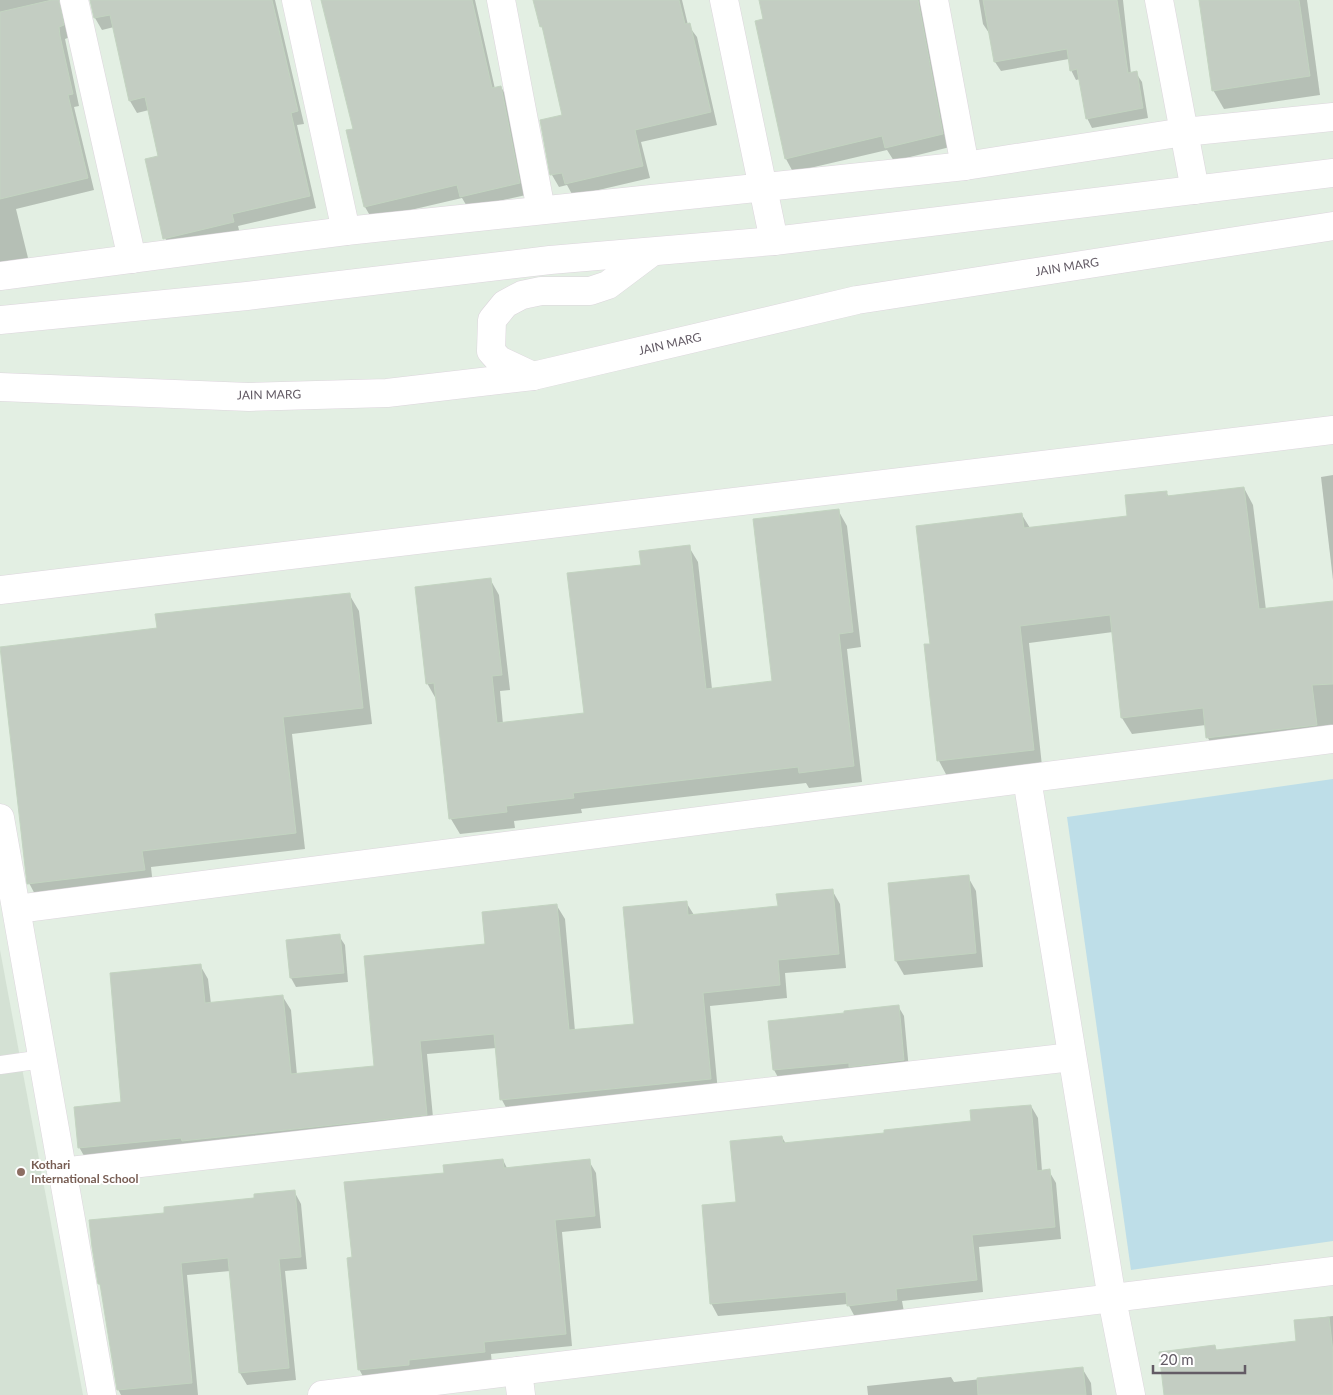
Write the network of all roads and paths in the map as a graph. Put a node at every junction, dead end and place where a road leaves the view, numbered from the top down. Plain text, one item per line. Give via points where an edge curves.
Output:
1 (74, 0) edge
2 (296, 0) edge
3 (501, 0) edge
4 (724, 0) edge
5 (934, 0) edge
6 (1158, 0) edge
7 (1333, 117) edge
8 (1184, 132) junction
9 (965, 166) junction
10 (1333, 173) edge
11 (762, 186) junction
12 (1195, 190) junction
13 (541, 210) junction
14 (1333, 226) edge
15 (346, 231) junction
16 (774, 241) junction
17 (652, 252) junction
18 (132, 259) junction
19 (0, 276) edge
20 (0, 320) edge
21 (533, 376) junction
22 (0, 387) edge
23 (1333, 430) edge
24 (0, 590) edge
25 (1333, 738) edge
26 (1027, 779) junction
27 (0, 818) edge
28 (17, 909) junction
29 (1072, 1057) junction
30 (43, 1059) junction
31 (0, 1065) edge
32 (61, 1172) junction
33 (1333, 1271) edge
34 (1112, 1298) junction
35 (519, 1383) edge
36 (102, 1395) edge
37 (322, 1395) edge
38 (1131, 1395) edge

1 - 18 street
2 - 15 street
3 - 13 street
4 - 11 street
5 - 9 street
6 - 8 street
7 - 8 street
8 - 9 street
8 - 12 street
9 - 11 street
10 - 12 street
11 - 13 street
11 - 16 street
12 - 16 street
13 - 15 street
14 - 21 street, JAIN MARG via 857,300
15 - 18 street
16 - 17 street
17 - 20 street via 550,260 256,295
17 - 21 street via 608,284 590,291 541,291 522,295 505,304 492,320 491,351 499,360
18 - 19 street
21 - 22 street, JAIN MARG via 388,393 249,396
23 - 24 street
25 - 26 street
26 - 28 street
26 - 29 street
27 - 28 street
28 - 30 street
29 - 32 street
29 - 34 street
30 - 31 lane
30 - 32 street
32 - 36 street
33 - 34 street
34 - 35 street
34 - 38 street
35 - 37 street

